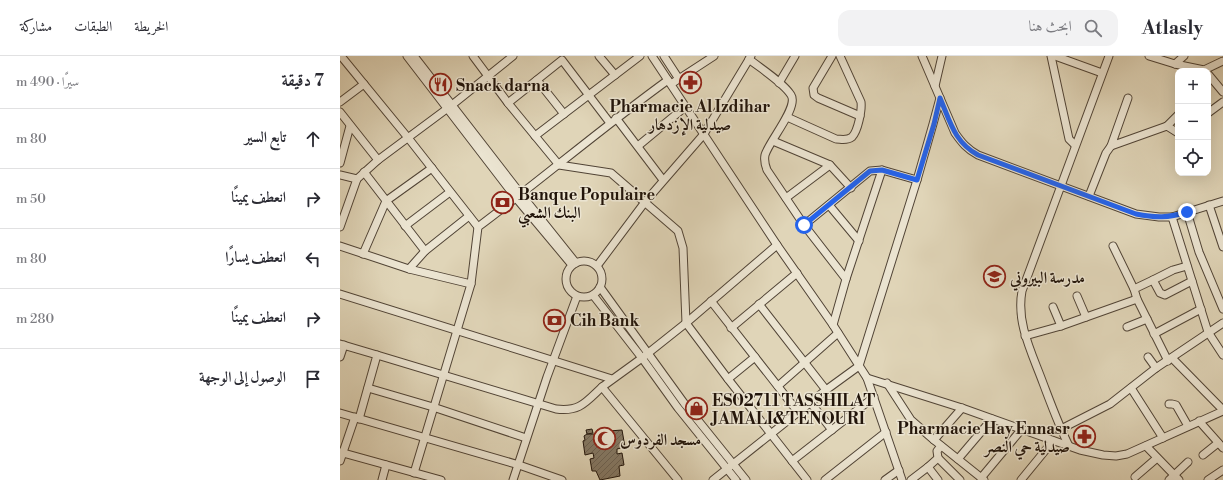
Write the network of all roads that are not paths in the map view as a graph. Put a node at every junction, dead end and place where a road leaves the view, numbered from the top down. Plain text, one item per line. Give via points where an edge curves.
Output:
1 (342, 56) edge
2 (406, 56) edge
3 (414, 56) edge
4 (473, 56) edge
5 (512, 56) edge
6 (599, 56) edge
7 (640, 56) edge
8 (652, 56) edge
9 (664, 56) edge
10 (714, 56) edge
11 (795, 56) edge
12 (832, 56) edge
13 (840, 56) edge
14 (922, 56) edge
15 (942, 56) edge
16 (1051, 56) edge
17 (1055, 56) edge
18 (1109, 56) edge
19 (1149, 56) edge
20 (1184, 56) edge
21 (563, 57) edge
22 (750, 57) edge
23 (1223, 61) edge
24 (1175, 64) junction
25 (1190, 68) edge
26 (1211, 69) edge
27 (1102, 73) junction
28 (615, 75) junction
29 (488, 76) junction
30 (1211, 78) edge
31 (679, 79) junction
32 (536, 80) junction
33 (669, 82) junction
34 (779, 83) junction
35 (364, 84) junction
36 (935, 86) junction
37 (1223, 92) edge
38 (589, 95) junction
39 (940, 98) junction
40 (1128, 98) dead end
41 (340, 102) edge
42 (1223, 102) edge
43 (508, 103) junction
44 (449, 107) junction
45 (685, 107) junction
46 (1211, 110) edge
47 (340, 112) edge
48 (564, 114) junction
49 (860, 116) junction
50 (787, 117) junction
51 (1175, 118) edge
52 (613, 120) junction
53 (350, 126) junction
54 (1167, 126) junction
55 (1175, 131) edge
56 (704, 134) junction
57 (535, 136) junction
58 (409, 138) junction
59 (773, 141) junction
60 (1075, 144) junction
61 (638, 146) junction
62 (1111, 146) junction
63 (378, 160) junction
64 (340, 163) edge
65 (559, 165) junction
66 (830, 165) junction
67 (432, 168) junction
68 (882, 170) junction
69 (364, 172) junction
70 (340, 175) edge
71 (356, 179) junction
72 (663, 180) junction
73 (917, 180) junction
74 (1060, 186) junction
75 (850, 188) junction
76 (450, 192) junction
77 (518, 196) junction
78 (1089, 196) junction
79 (786, 198) junction
80 (386, 201) junction
81 (1223, 201) edge
82 (645, 202) junction
83 (829, 205) junction
84 (1209, 205) junction
85 (343, 210) edge
86 (1187, 212) junction
87 (470, 216) junction
88 (1172, 216) junction
89 (804, 225) junction
90 (405, 226) junction
91 (340, 227) edge
92 (478, 227) junction
93 (859, 241) junction
94 (777, 245) junction
95 (340, 246) edge
96 (1113, 246) dead end
97 (1223, 247) edge
98 (424, 251) junction
99 (363, 254) junction
100 (574, 264) junction
101 (597, 266) junction
102 (1187, 266) junction
103 (409, 269) junction
104 (797, 273) junction
105 (846, 279) junction
106 (1153, 280) junction
107 (1192, 281) junction
108 (471, 284) junction
109 (600, 287) junction
110 (1134, 289) junction
111 (340, 294) edge
112 (593, 295) junction
113 (577, 296) junction
114 (1077, 296) dead end
115 (1137, 299) junction
116 (711, 301) junction
117 (759, 304) junction
118 (1053, 307) dead end
119 (1201, 308) junction
120 (1223, 309) edge
121 (1086, 317) junction
122 (1147, 319) junction
123 (686, 323) junction
124 (1223, 323) edge
125 (833, 325) junction
126 (1061, 326) junction
127 (1127, 327) dead end
128 (731, 328) junction
129 (456, 330) junction
130 (1208, 332) junction
131 (838, 333) junction
132 (1154, 334) junction
133 (1025, 336) junction
134 (342, 345) edge
135 (377, 355) junction
136 (645, 355) junction
137 (1223, 355) edge
138 (1148, 356) dead end
139 (755, 357) junction
140 (340, 358) edge
141 (1170, 359) junction
142 (553, 360) junction
143 (804, 363) junction
144 (859, 366) junction
145 (1156, 368) junction
146 (443, 375) junction
147 (867, 378) junction
148 (612, 379) junction
149 (728, 379) junction
150 (887, 383) junction
151 (602, 386) junction
152 (778, 386) junction
153 (368, 388) junction
154 (1131, 388) junction
155 (826, 390) junction
156 (874, 397) junction
157 (810, 402) junction
158 (538, 403) junction
159 (1169, 404) dead end
160 (433, 407) junction
161 (962, 408) junction
162 (1223, 411) edge
163 (798, 412) junction
164 (340, 413) edge
165 (357, 418) junction
166 (992, 419) junction
167 (1199, 421) junction
168 (1188, 426) junction
169 (1061, 429) junction
170 (832, 430) junction
171 (1021, 430) junction
172 (886, 432) junction
173 (771, 434) junction
174 (424, 437) junction
175 (526, 438) junction
176 (1163, 438) junction
177 (934, 440) junction
178 (1053, 441) junction
179 (941, 446) junction
180 (1070, 446) junction
181 (1146, 446) junction
182 (1220, 446) edge
183 (341, 452) edge
184 (1203, 455) dead end
185 (938, 458) junction
186 (1157, 458) junction
187 (958, 459) junction
188 (340, 461) edge
189 (792, 461) junction
190 (1188, 462) dead end
191 (519, 464) junction
192 (386, 465) junction
193 (731, 467) junction
194 (928, 467) junction
195 (899, 470) junction
196 (1223, 470) edge
197 (414, 472) junction
198 (421, 477) edge
199 (1134, 477) dead end
200 (979, 478) edge
201 (1174, 478) edge
202 (382, 480) edge
203 (440, 480) edge
204 (513, 480) edge
205 (562, 480) edge
206 (678, 480) edge
207 (713, 480) edge
208 (736, 480) edge
209 (746, 480) edge
210 (807, 480) edge
211 (826, 480) edge
212 (885, 480) edge
213 (902, 480) edge
214 (911, 480) edge
215 (938, 480) edge
216 (960, 480) edge
217 (1021, 480) edge
218 (1208, 480) edge

1 - 35 street
2 - 44 street
3 - 44 street
4 - 29 street
5 - 29 street
6 - 28 street
7 - 28 street
8 - 33 street
9 - 31 street
10 - 31 street
11 - 34 street
12 - 49 street via 813,88 814,95
13 - 49 street via 860,102
14 - 36 street
15 - 36 street
16 - 60 street via 1069,139
17 - 27 street
18 - 27 street
19 - 24 street
20 - 24 street
21 - 32 street
21 - 38 street
22 - 34 street
22 - 56 street
23 - 26 street
24 - 25 street
27 - 60 street
28 - 38 street
29 - 43 street
29 - 44 street
30 - 37 street
31 - 33 street
32 - 43 street
32 - 48 street
33 - 45 street
33 - 52 street
34 - 50 street via 793,98
35 - 41 street
35 - 58 street
36 - 39 street
38 - 48 street
38 - 52 street
39 - 73 street
39 - 74 street via 955,133 968,149
40 - 62 street
42 - 46 street
43 - 57 street
44 - 58 street
44 - 77 street
45 - 56 street
45 - 61 street
47 - 53 street
48 - 57 street
49 - 50 street via 855,133 843,140
50 - 59 street
51 - 54 street
52 - 61 street
52 - 65 street
53 - 63 street
53 - 64 street
54 - 55 street
54 - 62 street
56 - 72 street
56 - 94 street
57 - 65 street
58 - 63 street
58 - 67 street
59 - 66 street
59 - 79 street via 766,154 765,164
60 - 74 street
61 - 72 street
62 - 78 street
63 - 69 street
65 - 77 street
65 - 82 street via 611,173
66 - 75 street
66 - 79 street
67 - 76 street
67 - 80 street
68 - 73 street
68 - 75 street via 866,173
68 - 93 street
69 - 71 street
69 - 80 street
70 - 71 street
71 - 85 street
72 - 82 street
73 - 144 street
74 - 78 street
74 - 133 street via 1022,291 1020,303
75 - 83 street
76 - 87 street
76 - 90 street
77 - 92 street
77 - 100 street
78 - 88 street via 1136,214
79 - 89 street
80 - 90 street
80 - 99 street
81 - 84 street
82 - 101 street
82 - 123 street via 675,227 680,235 683,248
83 - 89 street
83 - 93 street
84 - 86 street
84 - 97 street
85 - 91 street
86 - 88 street
86 - 120 street via 1199,252
87 - 92 street
87 - 98 street
88 - 102 street
89 - 105 street
90 - 98 street
92 - 108 street
93 - 105 street
94 - 104 street
94 - 116 street
95 - 99 street
96 - 110 street
98 - 103 street
99 - 103 street
100 - 101 street via 587,261
100 - 113 street via 568,270 566,282 568,288
101 - 109 street via 602,276
102 - 106 street
102 - 107 street
103 - 108 street
104 - 117 street
104 - 125 street
105 - 125 street
106 - 107 street via 1160,293 1165,295
106 - 110 street
107 - 119 street
108 - 129 street
109 - 112 street
109 - 136 street
110 - 115 street
111 - 129 street
112 - 113 street
112 - 136 street
113 - 142 street
114 - 121 street
115 - 121 street
115 - 122 street
116 - 123 street
116 - 128 street
117 - 128 street
117 - 143 street
118 - 126 street
119 - 130 street
119 - 132 street
121 - 126 street
122 - 127 street
122 - 132 street
123 - 136 street
123 - 149 street
124 - 130 street
125 - 131 street
126 - 133 street
128 - 139 street
129 - 142 street
129 - 146 street
130 - 137 street
130 - 141 street
131 - 143 street
131 - 144 street
132 - 141 street
133 - 169 street
134 - 135 street
134 - 140 street
135 - 146 street
135 - 153 street
136 - 148 street
136 - 193 street via 678,408
138 - 145 street
139 - 149 street
139 - 152 street
141 - 145 street
141 - 162 street
142 - 148 street
142 - 158 street
143 - 152 street
143 - 155 street
144 - 147 street
144 - 155 street
145 - 154 street
146 - 158 street
146 - 160 street
147 - 150 street
147 - 156 street
148 - 151 street
149 - 173 street
150 - 161 street
150 - 177 street via 911,420
151 - 158 street via 581,406 571,410 556,409
151 - 206 street
152 - 163 street
153 - 160 street
153 - 165 street
154 - 169 street via 1110,404
154 - 176 street
155 - 157 street
156 - 170 street
156 - 172 street
157 - 163 street
157 - 170 street
158 - 175 street
159 - 168 street via 1176,406
160 - 174 street
160 - 175 street
161 - 166 street
161 - 177 street
162 - 167 street
163 - 173 street
164 - 165 street
165 - 174 street
165 - 183 street
166 - 171 street
166 - 187 street
167 - 168 street
167 - 182 street
168 - 176 street
169 - 180 street
170 - 189 street
171 - 178 street
171 - 200 street
172 - 195 street
172 - 211 street
173 - 189 street
173 - 193 street
174 - 191 street
174 - 197 street
175 - 191 street
176 - 181 street
177 - 179 street
178 - 180 street
178 - 217 street
179 - 185 street via 937,451
179 - 187 street
180 - 181 street via 1116,456
181 - 186 street
182 - 184 street
183 - 188 street
183 - 192 street
185 - 194 street
185 - 216 street
186 - 199 street
186 - 201 street
187 - 200 street
189 - 210 street
190 - 201 street
191 - 204 street
191 - 205 street
192 - 197 street
192 - 202 street
193 - 207 street
193 - 208 street
193 - 209 street
194 - 214 street
194 - 215 street
195 - 212 street
195 - 213 street
196 - 218 street
197 - 198 street
198 - 203 street

